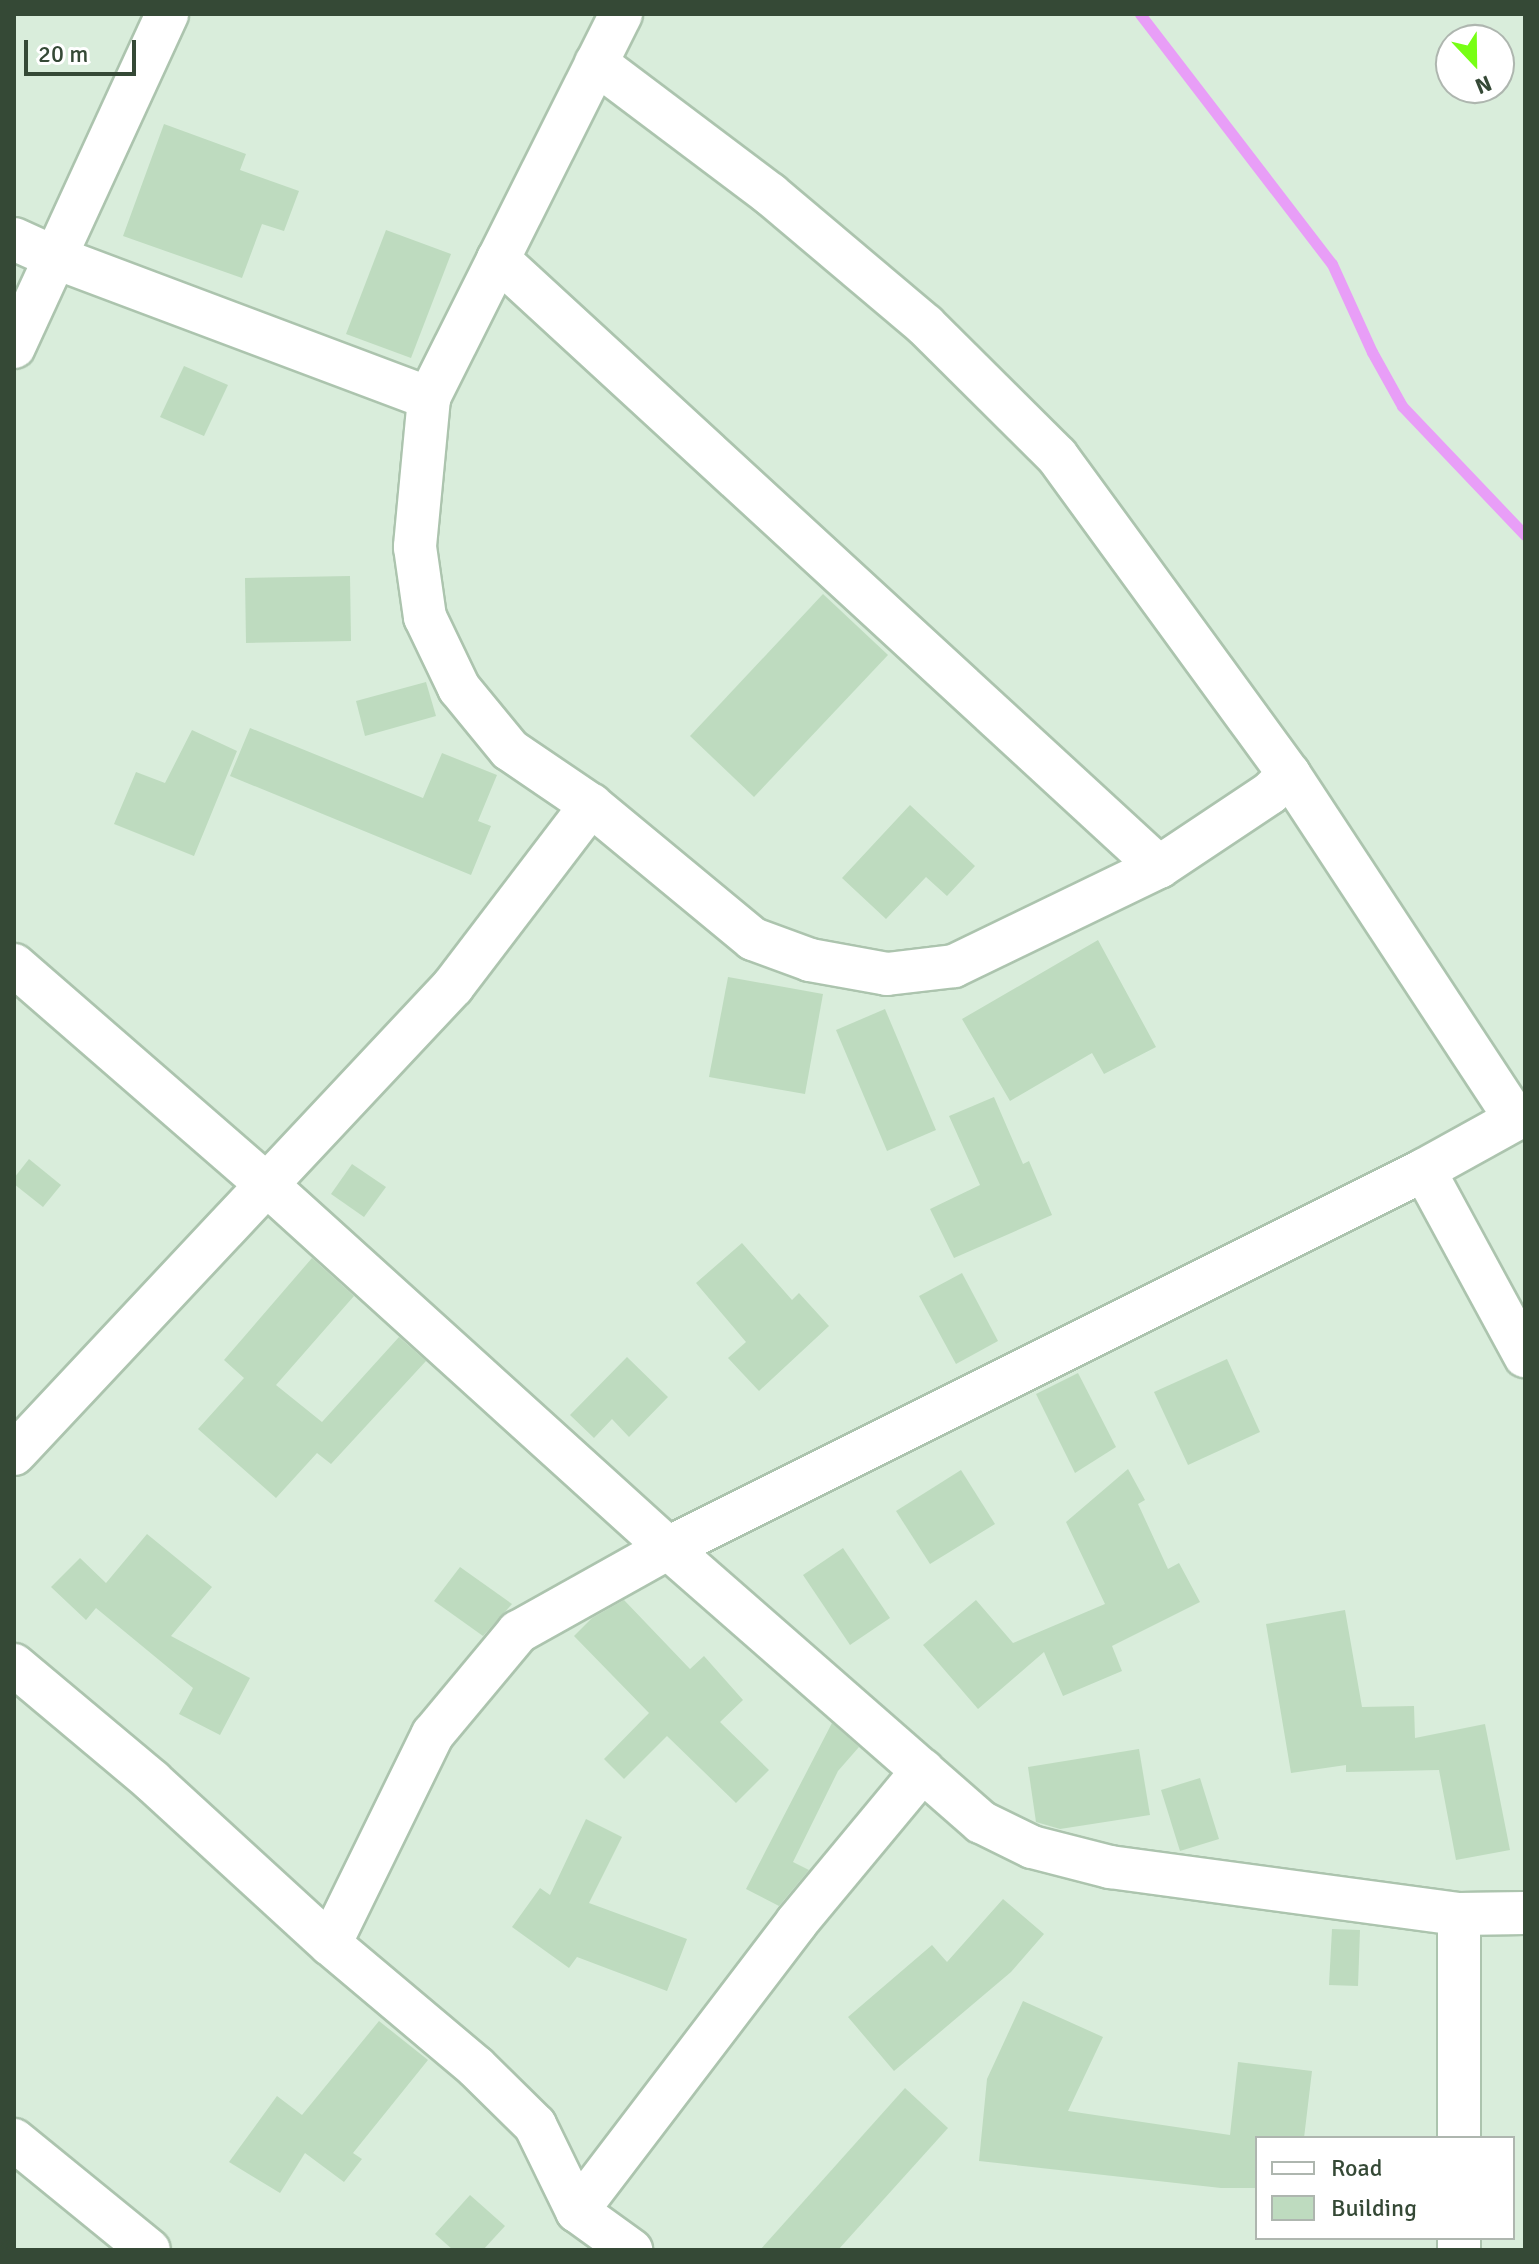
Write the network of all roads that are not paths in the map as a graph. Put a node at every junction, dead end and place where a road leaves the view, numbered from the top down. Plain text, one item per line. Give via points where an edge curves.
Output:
1 (167, 14) edge
2 (621, 14) edge
3 (596, 63) junction
4 (14, 239) edge
5 (54, 257) junction
6 (498, 259) junction
7 (14, 347) edge
8 (429, 398) junction
9 (1289, 774) junction
10 (591, 805) junction
11 (1159, 867) junction
12 (14, 965) edge
13 (1520, 1116) edge
14 (1424, 1170) junction
15 (265, 1183) junction
16 (1525, 1356) edge
17 (14, 1454) edge
18 (668, 1548) junction
19 (14, 1665) edge
20 (923, 1770) junction
21 (1525, 1913) edge
22 (1459, 1914) junction
23 (330, 1944) junction
24 (1459, 2136) edge
25 (14, 2140) edge
26 (577, 2211) junction
27 (149, 2250) edge
28 (631, 2250) edge

1 - 5 street
2 - 3 street
3 - 6 street
3 - 9 street via 770,194 925,325 1057,456
4 - 5 street
5 - 7 street
5 - 8 street
6 - 8 street
6 - 11 street
8 - 10 street via 415,547 425,617 459,688 510,750
9 - 11 street via 1270,793
9 - 13 street
10 - 11 street via 753,939 810,960 887,974 954,966
10 - 15 street via 453,986
12 - 15 street
13 - 14 street
14 - 16 street
14 - 18 street
15 - 17 street
15 - 18 street
18 - 20 street
18 - 23 street via 518,1632 433,1734
19 - 23 street via 152,1781
20 - 22 street via 981,1822 1048,1851 1110,1867
20 - 26 street via 797,1922
21 - 22 street
22 - 24 street
23 - 26 street via 476,2067 535,2125
25 - 27 street
26 - 28 street

